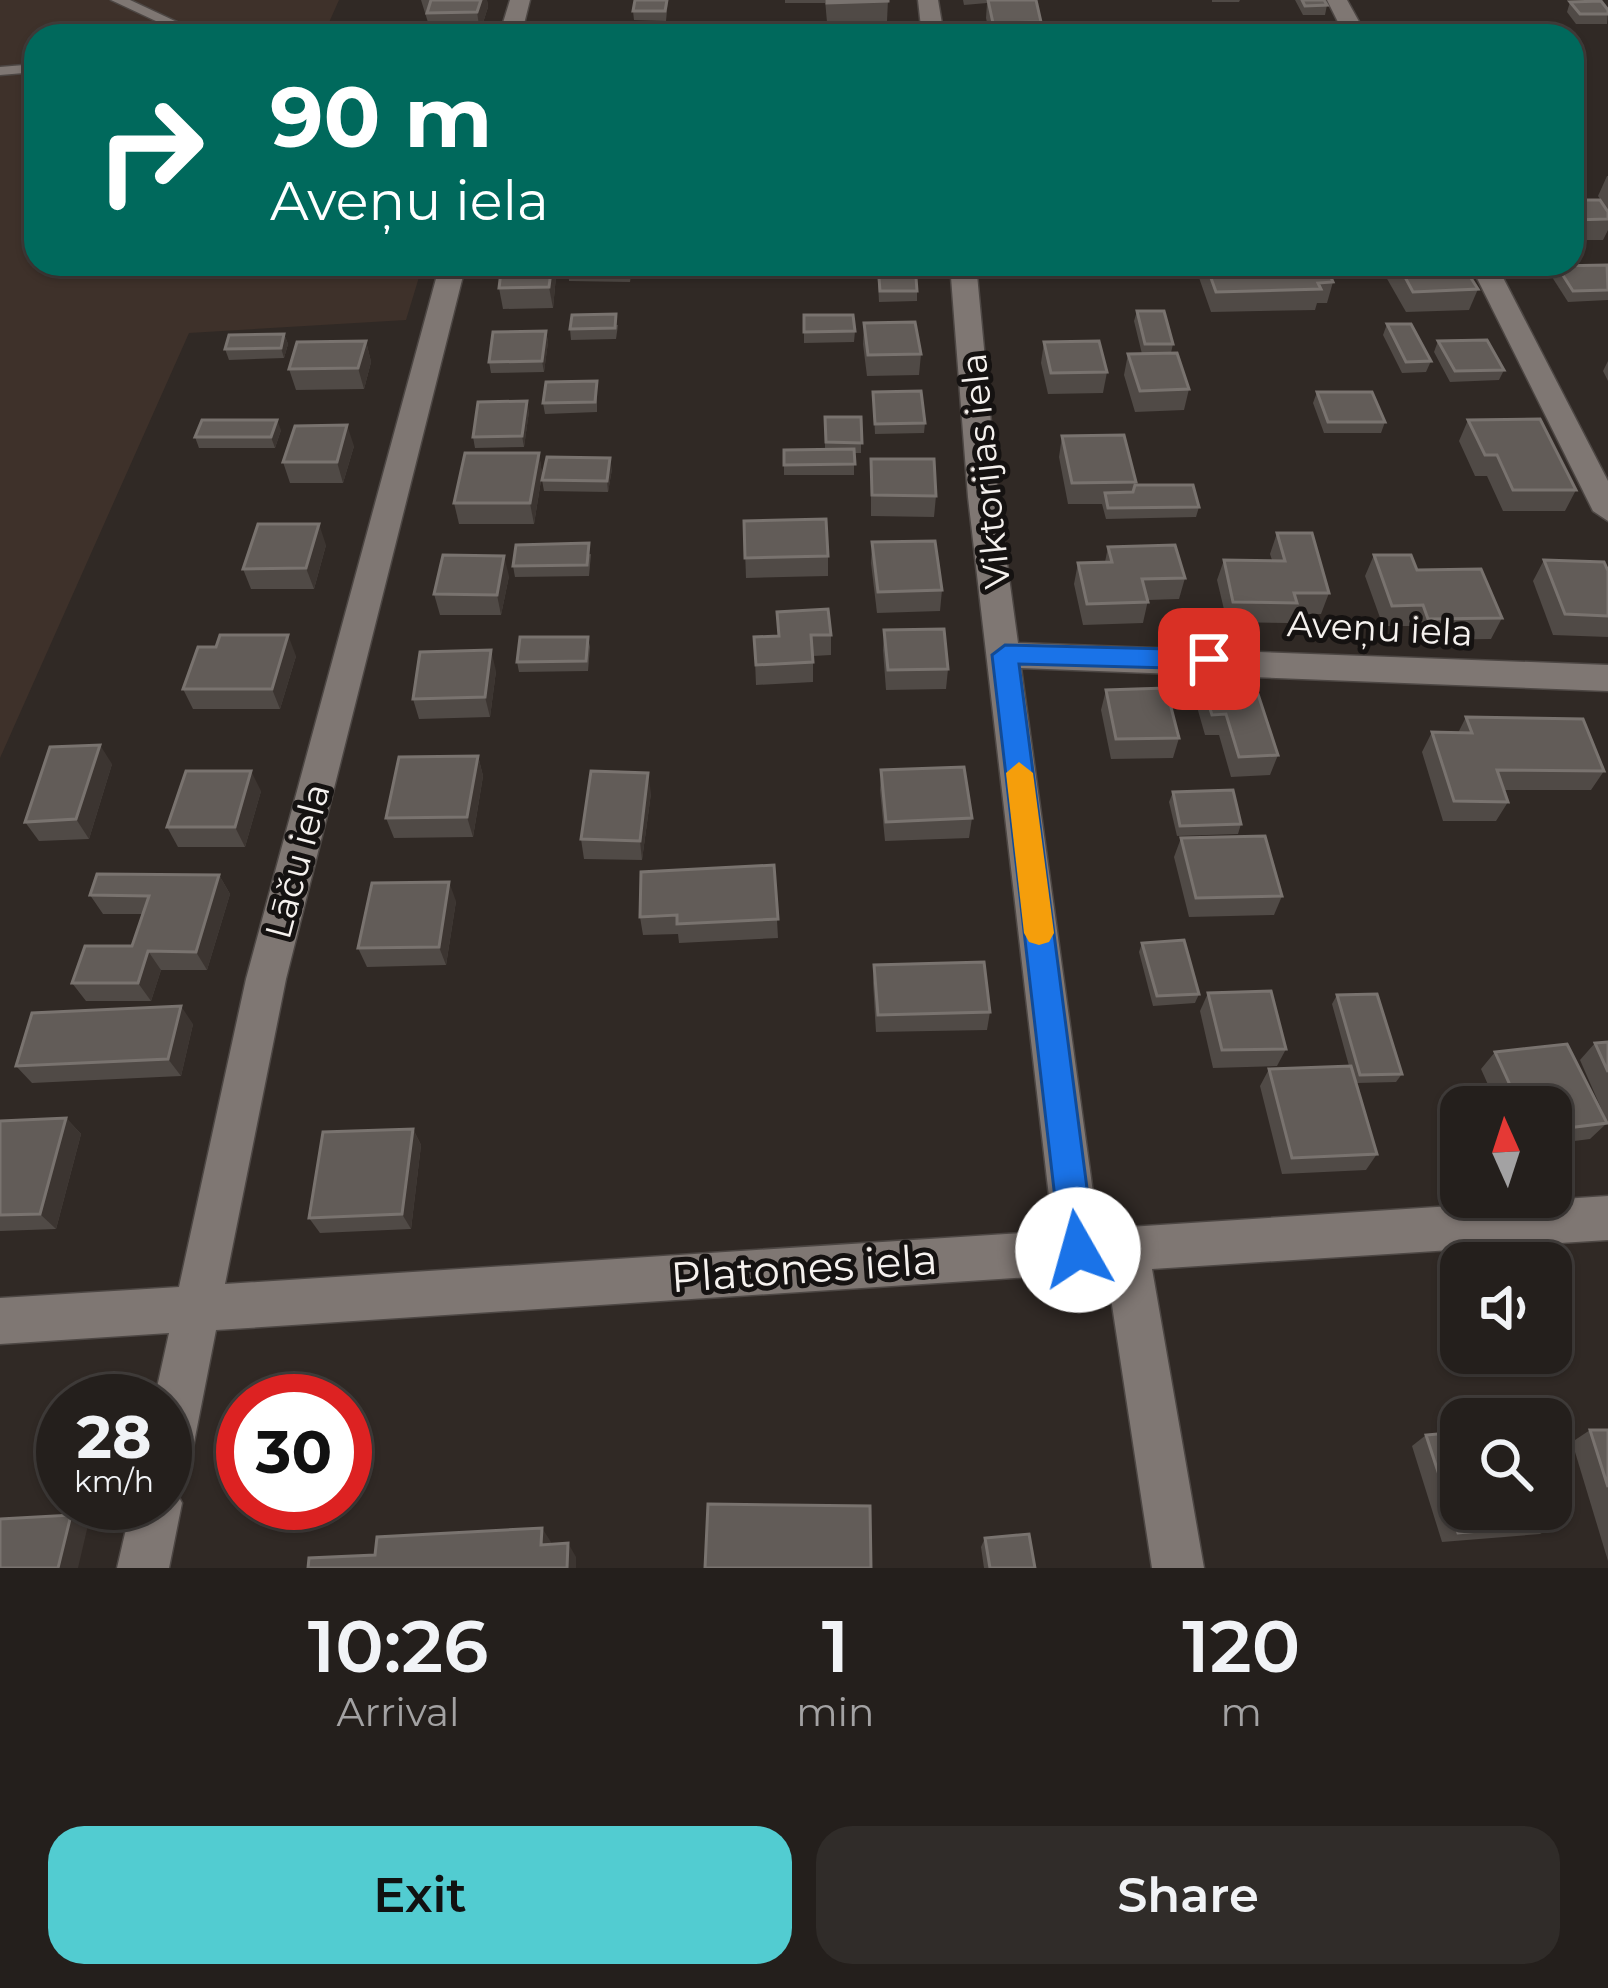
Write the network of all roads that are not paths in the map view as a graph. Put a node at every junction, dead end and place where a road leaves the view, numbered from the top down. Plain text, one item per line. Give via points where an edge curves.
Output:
1 (118, 0) edge
2 (173, 24) edge
3 (450, 276) edge
4 (964, 276) edge
5 (1489, 276) edge
6 (1608, 511) edge
7 (1005, 655) junction
8 (1608, 678) edge
9 (1608, 1218) edge
10 (1126, 1248) junction
11 (1078, 1250) junction
12 (197, 1309) junction
13 (0, 1321) edge
14 (183, 1374) edge
15 (151, 1530) edge
16 (143, 1568) edge
17 (1178, 1568) edge

1 - 2 lane
3 - 12 street, Lāču iela via 266,979
4 - 7 street, Viktorijas iela
5 - 6 street
7 - 8 street, Aveņu iela
7 - 11 street, Viktorijas iela
9 - 10 street, Platones iela
10 - 11 street, Platones iela
10 - 17 street
11 - 12 street, Platones iela
12 - 13 street, Platones iela
12 - 14 street, Lāču iela
15 - 16 street

